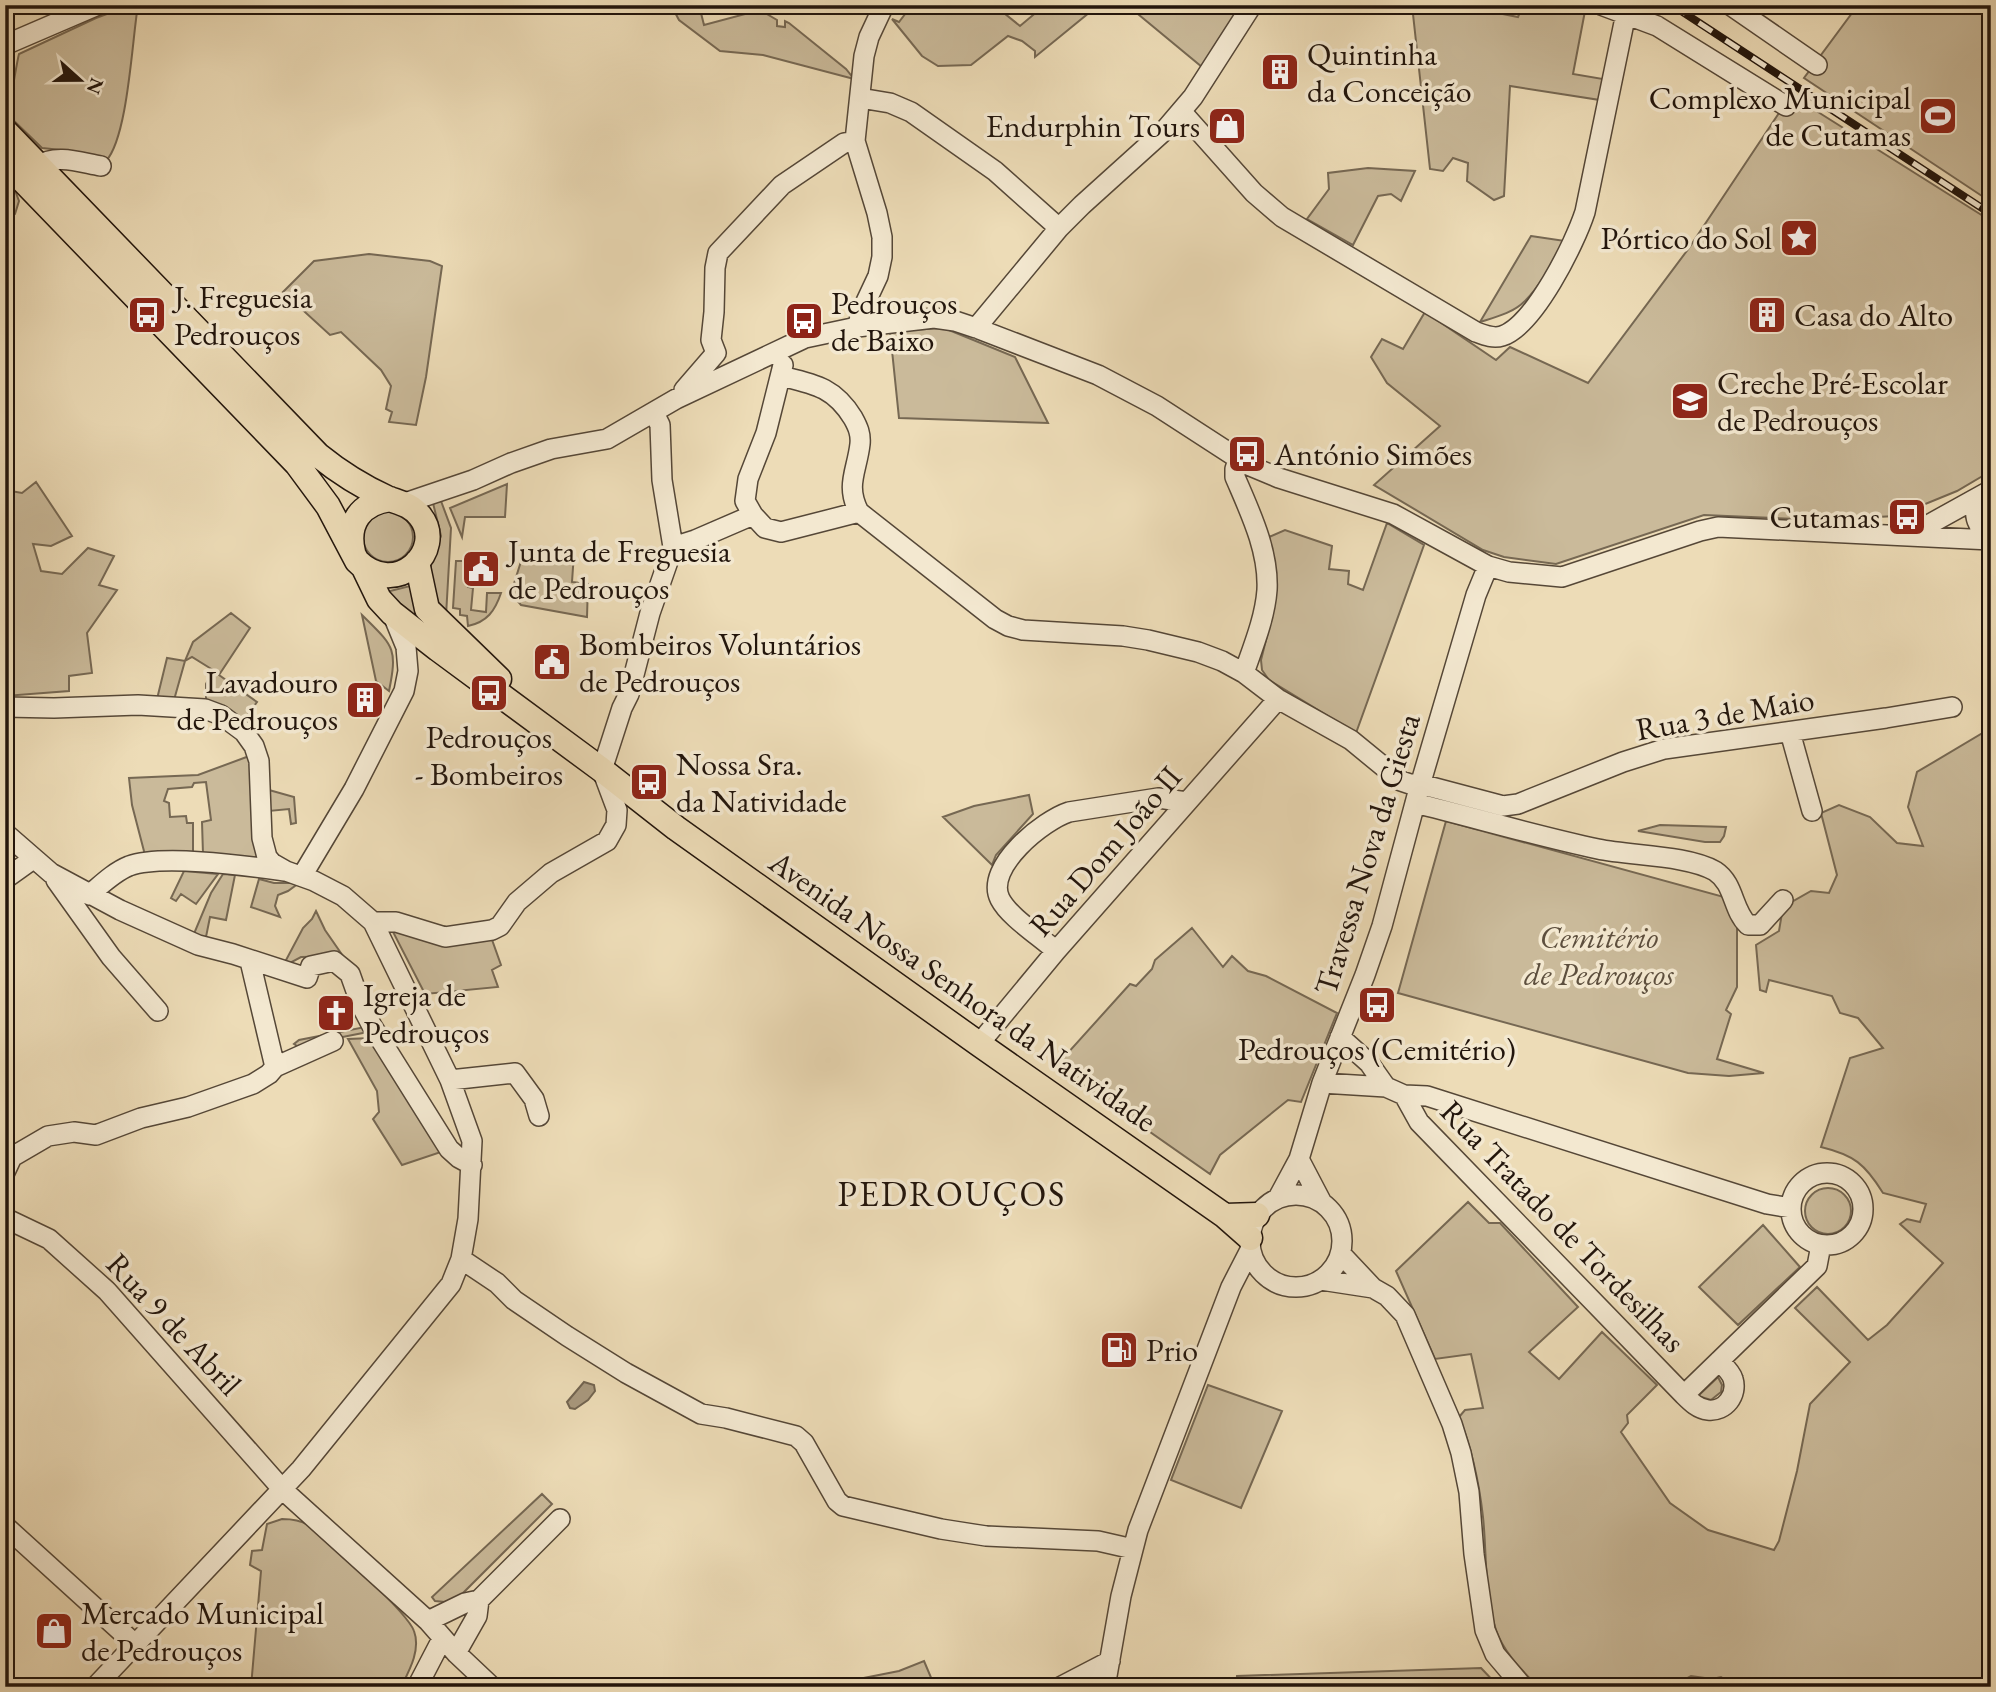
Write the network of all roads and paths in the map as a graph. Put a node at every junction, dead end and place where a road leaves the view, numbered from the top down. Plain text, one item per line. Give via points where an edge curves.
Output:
1 (98, 5) edge
2 (884, 5) edge
3 (1252, 5) edge
4 (1601, 5) edge
5 (1730, 5) edge
6 (1635, 12) edge
7 (5, 45) edge
8 (1817, 65) dead end
9 (860, 98) junction
10 (1786, 106) dead end
11 (1181, 111) junction
12 (5, 131) edge
13 (855, 141) junction
14 (5, 162) edge
15 (38, 166) junction
16 (101, 166) dead end
17 (1059, 229) junction
18 (857, 327) junction
19 (976, 328) junction
20 (782, 351) junction
21 (781, 376) junction
22 (676, 399) junction
23 (652, 415) junction
24 (1238, 460) junction
25 (1983, 494) edge
26 (397, 501) junction
27 (859, 512) junction
28 (753, 515) junction
29 (1909, 536) junction
30 (1991, 539) edge
31 (673, 547) junction
32 (359, 560) junction
33 (417, 562) junction
34 (1488, 566) junction
35 (392, 613) junction
36 (1244, 673) junction
37 (1278, 699) junction
38 (5, 707) edge
39 (1952, 707) dead end
40 (1790, 732) junction
41 (564, 743) junction
42 (602, 770) junction
43 (1418, 794) junction
44 (1186, 802) junction
45 (1812, 811) dead end
46 (5, 833) edge
47 (33, 859) junction
48 (51, 873) junction
49 (294, 874) junction
50 (5, 878) edge
51 (89, 895) junction
52 (1783, 900) dead end
53 (373, 922) junction
54 (1056, 951) junction
55 (250, 961) junction
56 (158, 1012) dead end
57 (1340, 1037) junction
58 (333, 1041) dead end
59 (979, 1044) junction
60 (275, 1067) junction
61 (450, 1080) junction
62 (1322, 1083) junction
63 (1395, 1091) junction
64 (539, 1116) dead end
65 (1300, 1159) junction
66 (472, 1165) junction
67 (5, 1172) edge
68 (1278, 1198) junction
69 (1321, 1201) junction
70 (1791, 1208) junction
71 (5, 1218) edge
72 (1252, 1235) junction
73 (1821, 1245) junction
74 (1340, 1254) junction
75 (461, 1259) junction
76 (1270, 1280) junction
77 (1321, 1280) junction
78 (1231, 1287) junction
79 (1373, 1288) junction
80 (1719, 1361) junction
81 (1684, 1395) junction
82 (283, 1490) junction
83 (560, 1519) dead end
84 (5, 1526) edge
85 (1133, 1549) junction
86 (480, 1600) junction
87 (428, 1621) junction
88 (135, 1643) junction
89 (449, 1646) junction
90 (1110, 1661) junction
91 (95, 1687) edge
92 (417, 1687) edge
93 (492, 1687) edge
94 (1060, 1687) edge
95 (1105, 1687) edge
96 (1523, 1687) edge

1 - 7 street
2 - 9 street via 864,56
3 - 11 street
4 - 6 street
5 - 8 street
6 - 10 street
6 - 11 street via 1578,232 1549,286 1520,324 1503,336 1491,337 1458,322 1282,217 1254,193
9 - 13 street
9 - 17 street via 890,103 911,113 995,171
11 - 17 street
12 - 15 main road, Avenida Nossa Senhora da Natividade
13 - 18 street via 877,213 883,257
13 - 22 street via 844,143 782,185 718,253 711,340 716,354
14 - 32 main road, Avenida Nossa Senhora da Natividade via 297,464
15 - 16 street via 63,159
15 - 26 main road, Avenida Nossa Senhora da Natividade via 318,455 350,478
17 - 19 street
18 - 19 street via 934,318
18 - 20 street via 805,338
19 - 24 street via 1129,390
20 - 21 street
20 - 22 street
21 - 27 street via 833,393 859,429 851,491
21 - 28 street via 748,479 745,501
22 - 23 street
23 - 26 street via 607,439 551,449
23 - 31 street via 660,425 662,480
24 - 34 street via 1392,514
24 - 36 street via 1235,477 1264,554 1267,591
25 - 29 street
25 - 30 street via 1975,521
26 - 32 main road via 377,501 357,516 350,540
26 - 33 main road, Avenida Nossa Senhora da Natividade via 422,518 426,530 424,553
27 - 28 street via 781,532 765,528
27 - 36 street, Rua 3 de Maio via 1008,626 1149,640 1198,652
28 - 31 street
29 - 30 street
29 - 34 street via 1718,527 1562,577
31 - 42 street
32 - 33 main road via 373,573 392,576
32 - 35 main road, Avenida Nossa Senhora da Natividade via 379,599
33 - 41 main road, Avenida Nossa Senhora da Natividade via 427,609
34 - 43 street, Travessa Nova da Giesta
35 - 41 main road, Avenida Nossa Senhora da Natividade
35 - 49 street via 406,647 404,691 354,789
36 - 37 street, Rua 3 de Maio
37 - 43 street, Rua 3 de Maio via 1351,740
37 - 44 street, Rua Dom João II
38 - 49 street via 162,705 221,715 244,732 259,761 263,849 272,863
39 - 40 street, Rua 3 de Maio
40 - 43 street, Rua 3 de Maio via 1664,749 1518,804
40 - 45 street
41 - 42 main road, Avenida Nossa Senhora da Natividade
42 - 53 street via 617,810 616,825 607,841 551,873 517,902 500,926 445,937 396,922
42 - 59 main road, Avenida Nossa Senhora da Natividade
43 - 52 street via 1600,849 1706,867 1726,881 1748,925 1760,925
43 - 57 street, Travessa Nova da Giesta via 1382,926
44 - 54 street, Rua Dom João II
44 - 54 street via 1158,798 1069,811 1056,816 1012,855 998,877 1000,899
46 - 47 street
47 - 48 street
47 - 50 street
48 - 51 street
48 - 56 street via 111,957
49 - 51 street via 195,863 143,863 128,867
49 - 53 street via 344,896
51 - 55 street via 198,945
53 - 61 street
54 - 59 street, Rua Dom João II
55 - 60 street
55 - 66 street via 307,978 311,966 334,961 350,974 372,1026 449,1149
57 - 62 street, Travessa Nova da Giesta
57 - 63 street, Rua Tratado de Tordesilhas
58 - 60 street
59 - 72 main road, Avenida Nossa Senhora da Natividade
60 - 67 street via 253,1084 96,1135 48,1136 12,1157
61 - 64 street via 515,1073 534,1099
61 - 66 street via 472,1141
62 - 63 street, Rua Tratado de Tordesilhas
62 - 65 street, Travessa Nova da Giesta
63 - 70 street, Rua Tratado de Tordesilhas via 1427,1096 1767,1205
63 - 81 street, Rua Tratado de Tordesilhas via 1419,1122
65 - 68 street, Travessa Nova da Giesta
65 - 69 street
66 - 75 street
68 - 69 street via 1293,1195
68 - 72 street via 1266,1205
69 - 74 street via 1339,1224
70 - 73 street via 1803,1236
70 - 73 street via 1794,1196 1819,1174 1842,1176 1859,1192 1863,1214 1853,1235 1833,1245
71 - 82 street, Rua 9 de Abril via 49,1239 107,1291
72 - 76 street via 1261,1272
72 - 78 street
73 - 80 street, Rua Tratado de Tordesilhas via 1817,1266
74 - 77 street
74 - 79 street
75 - 82 street via 439,1303
75 - 85 street via 567,1336 701,1414 796,1436 843,1506 986,1536 1098,1541
76 - 77 street via 1296,1287
76 - 78 street
77 - 79 street
78 - 85 street
79 - 96 street via 1405,1315 1452,1424 1469,1492 1485,1630 1495,1654
80 - 81 street, Rua Tratado de Tordesilhas
80 - 81 street, Rua Tratado de Tordesilhas via 1733,1380 1733,1394 1725,1405 1714,1410 1702,1408
82 - 87 street, Rua 9 de Abril
82 - 88 street
83 - 86 street
84 - 88 street
85 - 90 street
86 - 87 street
86 - 89 street via 477,1616
87 - 89 street, Rua 9 de Abril
88 - 91 street
89 - 92 street
89 - 93 street, Rua 9 de Abril
90 - 94 street
90 - 95 street

